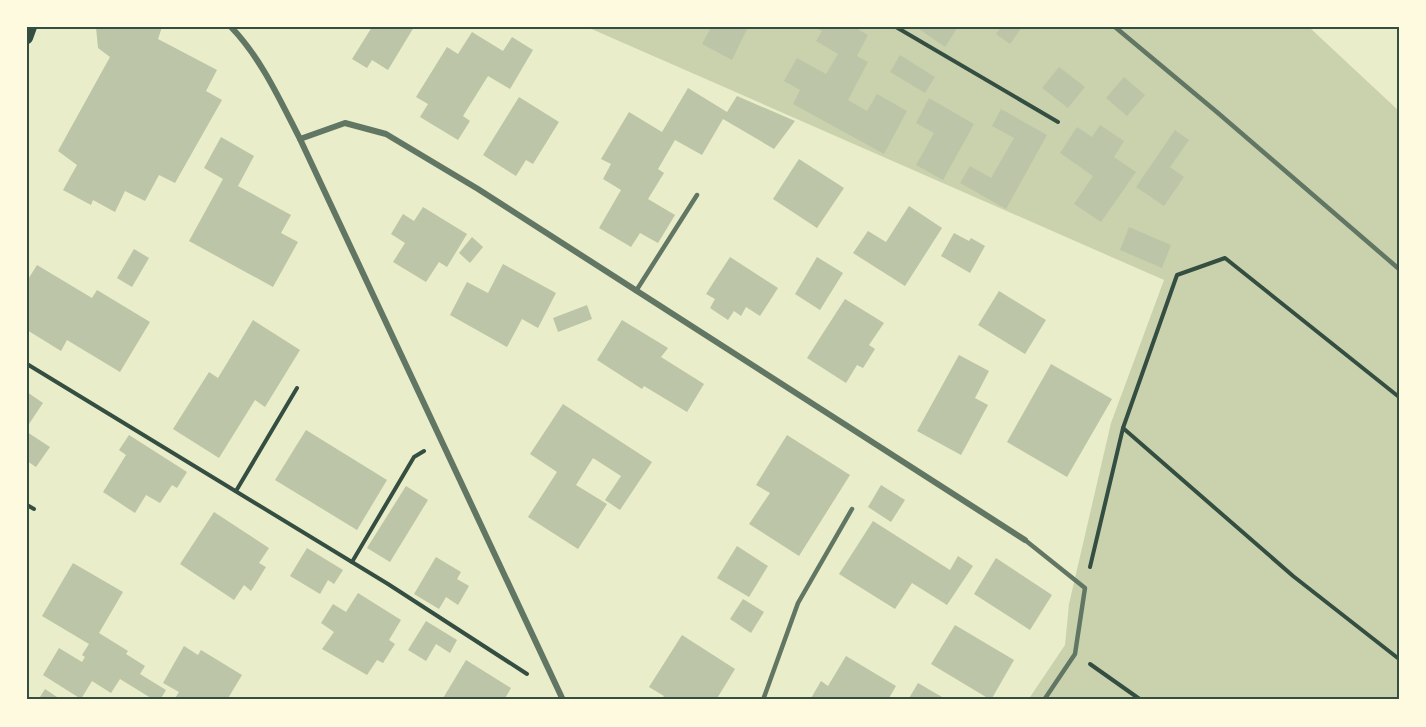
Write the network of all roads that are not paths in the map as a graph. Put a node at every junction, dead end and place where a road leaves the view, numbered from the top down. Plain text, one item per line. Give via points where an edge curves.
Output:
1 (31, 27) edge
2 (231, 27) edge
3 (1114, 27) edge
4 (27, 38) edge
5 (300, 139) junction
6 (697, 195) dead end
7 (1399, 269) edge
8 (636, 291) junction
9 (852, 509) dead end
10 (1025, 540) joint
11 (560, 699) edge
12 (763, 700) edge
13 (1044, 700) edge

1 - 4 main road
2 - 5 street via 244,40 270,82
3 - 7 lane
5 - 8 street via 345,123 386,134
5 - 11 street
6 - 8 lane
8 - 10 street
9 - 12 lane via 798,603
10 - 13 lane via 1085,588 1075,654

